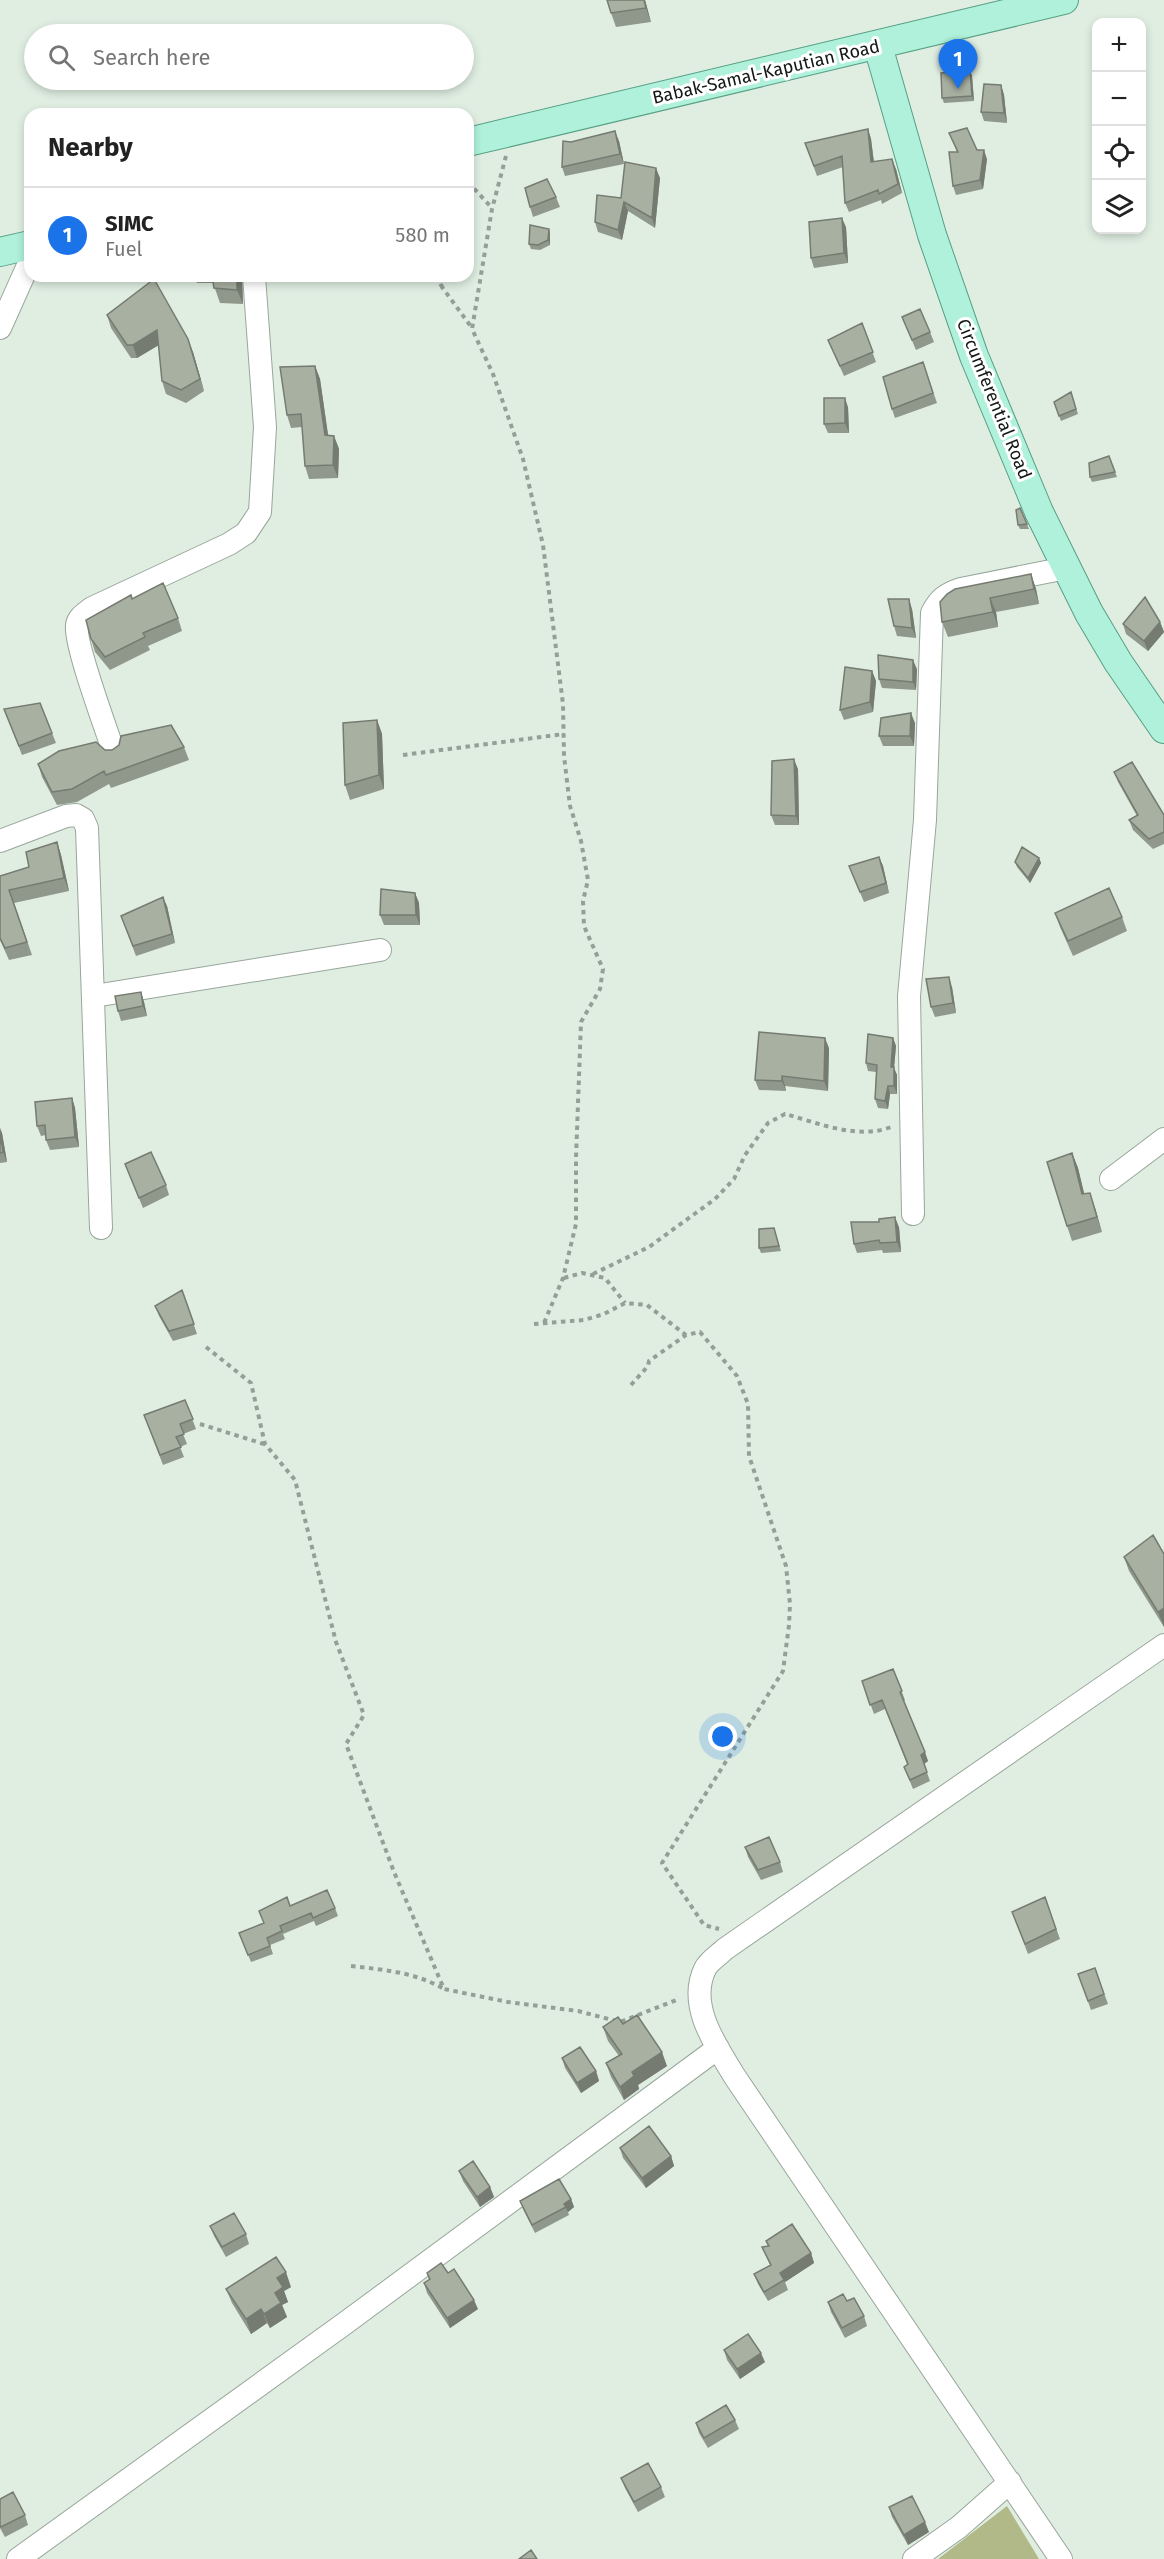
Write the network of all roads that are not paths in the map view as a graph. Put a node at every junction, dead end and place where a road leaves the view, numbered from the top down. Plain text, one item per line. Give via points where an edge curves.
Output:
1 (1064, 0) edge
2 (878, 46) junction
3 (474, 141) edge
4 (24, 246) edge
5 (0, 252) edge
6 (24, 274) edge
7 (255, 282) edge
8 (0, 328) edge
9 (1065, 568) junction
10 (1164, 729) edge
11 (113, 750) edge
12 (0, 841) edge
13 (380, 950) dead end
14 (94, 996) junction
15 (1164, 1139) edge
16 (1111, 1179) dead end
17 (913, 1214) dead end
18 (101, 1228) dead end
19 (1164, 1645) edge
20 (718, 2048) junction
21 (1010, 2482) junction
22 (18, 2559) edge
23 (914, 2559) edge
24 (1061, 2559) edge

1 - 2 main road, Babak-Samal-Kaputian Road
2 - 3 main road, Babak-Samal-Kaputian Road
2 - 9 main road, Circumferential Road via 932,235 974,356
4 - 5 main road
6 - 8 street
7 - 11 street via 265,427 260,512 246,533 229,544 81,616 77,625 80,645
9 - 10 main road, Circumferential Road via 1118,662
9 - 17 street via 961,589 938,601 932,613 925,820 909,996
12 - 14 street via 66,816 83,819 87,828
13 - 14 street
14 - 18 street
15 - 16 street
19 - 20 street via 724,1949 705,1968 699,1991 703,2016
20 - 21 street
20 - 22 street
21 - 23 street via 959,2527
21 - 24 street

